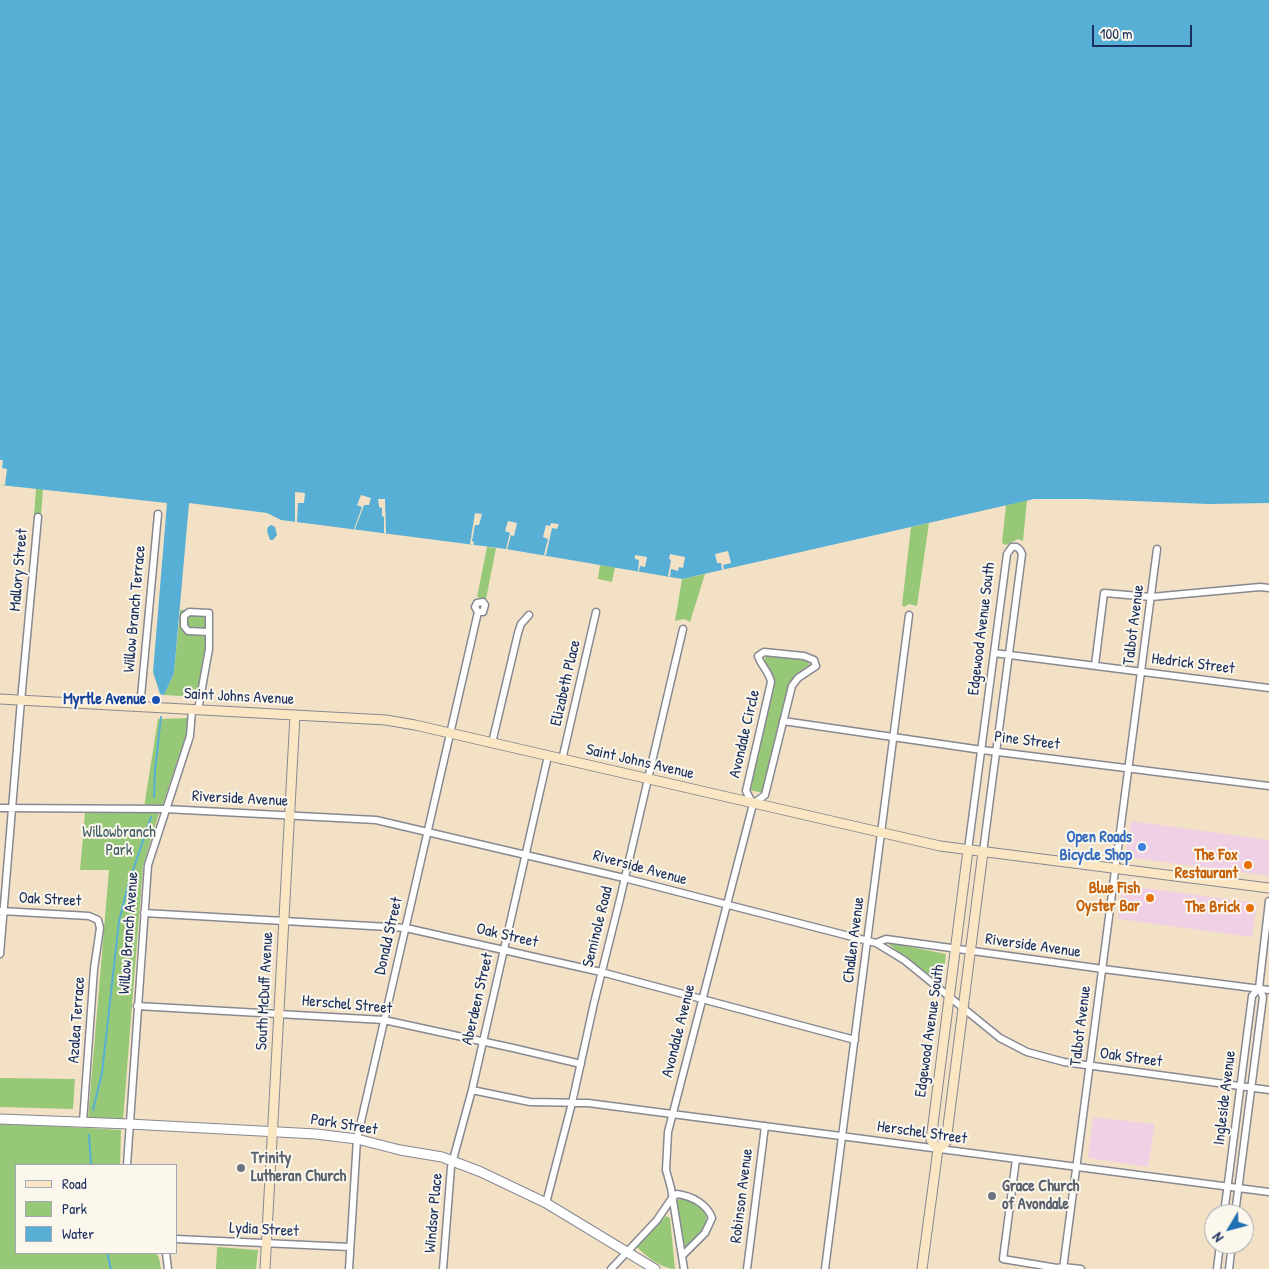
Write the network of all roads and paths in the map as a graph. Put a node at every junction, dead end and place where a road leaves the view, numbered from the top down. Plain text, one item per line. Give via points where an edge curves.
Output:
1 (158, 514) dead end
2 (38, 517) dead end
3 (1157, 549) dead end
4 (1269, 588) edge
5 (1151, 597) junction
6 (478, 612) dead end
7 (596, 612) dead end
8 (909, 614) dead end
9 (529, 615) dead end
10 (683, 629) dead end
11 (209, 632) junction
12 (994, 652) junction
13 (1009, 654) junction
14 (1095, 665) junction
15 (1142, 671) junction
16 (1269, 688) edge
17 (0, 699) edge
18 (20, 701) junction
19 (140, 707) junction
20 (195, 710) junction
21 (295, 715) junction
22 (783, 722) junction
23 (450, 734) junction
24 (894, 737) junction
25 (492, 744) junction
26 (982, 750) junction
27 (997, 752) junction
28 (548, 756) junction
29 (562, 760) junction
30 (1129, 768) junction
31 (647, 779) junction
32 (1269, 786) edge
33 (753, 804) junction
34 (0, 808) edge
35 (12, 808) junction
36 (166, 809) junction
37 (290, 815) junction
38 (427, 831) junction
39 (881, 833) junction
40 (968, 850) junction
41 (984, 852) junction
42 (525, 854) junction
43 (1116, 869) junction
44 (624, 878) junction
45 (1269, 888) edge
46 (1269, 901) edge
47 (727, 905) junction
48 (2, 911) edge
49 (144, 914) junction
50 (98, 920) joint
51 (284, 920) junction
52 (406, 928) junction
53 (868, 942) junction
54 (876, 943) junction
55 (503, 949) junction
56 (956, 950) junction
57 (970, 951) junction
58 (0, 954) edge
59 (1103, 969) junction
60 (601, 972) junction
61 (1259, 988) junction
62 (1269, 990) edge
63 (950, 998) junction
64 (702, 999) junction
65 (137, 1006) junction
66 (963, 1010) junction
67 (278, 1014) junction
68 (384, 1020) junction
69 (855, 1040) junction
70 (482, 1042) junction
71 (581, 1064) junction
72 (1090, 1066) junction
73 (1240, 1087) junction
74 (1251, 1088) junction
75 (472, 1090) junction
76 (1269, 1090) edge
77 (572, 1103) junction
78 (672, 1114) junction
79 (0, 1120) edge
80 (84, 1122) junction
81 (129, 1124) junction
82 (765, 1126) junction
83 (273, 1131) junction
84 (842, 1136) junction
85 (356, 1139) junction
86 (938, 1149) junction
87 (1016, 1159) junction
88 (454, 1161) junction
89 (127, 1164) edge
90 (1077, 1168) junction
91 (1227, 1187) junction
92 (1238, 1188) junction
93 (1269, 1192) edge
94 (672, 1198) junction
95 (546, 1203) junction
96 (1225, 1204) edge
97 (1236, 1204) edge
98 (178, 1239) edge
99 (266, 1243) junction
100 (350, 1247) junction
101 (627, 1252) junction
102 (166, 1254) edge
103 (1218, 1254) edge
104 (1231, 1254) edge
105 (682, 1256) junction
106 (1063, 1268) edge
107 (168, 1269) edge
108 (265, 1269) edge
109 (349, 1269) edge
110 (443, 1269) edge
111 (611, 1269) edge
112 (655, 1269) edge
113 (684, 1269) edge
114 (747, 1269) edge
115 (825, 1269) edge
116 (922, 1269) edge
117 (1082, 1269) edge
118 (1216, 1269) edge
119 (1229, 1269) edge

1 - 19 street, Willow Branch Terrace
2 - 18 street, Mallory Street
3 - 5 street, Talbot Avenue
4 - 5 street
5 - 14 street via 1104,592
5 - 15 street, Talbot Avenue
6 - 23 street, Donald Street
7 - 29 street, Elizabeth Place
8 - 24 street, Challen Avenue
9 - 25 street via 518,633
10 - 31 street, Seminole Road
11 - 11 street via 209,614 189,612 184,616 184,626 188,631
11 - 20 street, Willow Branch Avenue via 209,649
12 - 13 street, Hedrick Street
12 - 13 street, Edgewood Avenue South via 1007,554 1012,546 1016,546 1022,554
12 - 26 street, Edgewood Avenue South
13 - 14 street, Hedrick Street
13 - 27 street, Edgewood Avenue South
14 - 15 street, Hedrick Street
15 - 16 street, Hedrick Street
15 - 30 street, Talbot Avenue
17 - 18 main road, Saint Johns Avenue
18 - 19 main road, Saint Johns Avenue
18 - 35 street, Mallory Street
19 - 20 main road, Saint Johns Avenue
20 - 21 main road, Saint Johns Avenue
20 - 36 street, Willow Branch Avenue via 190,736
21 - 23 main road, Saint Johns Avenue via 386,720
21 - 37 main road, South McDuff Avenue
22 - 24 street, Pine Street
22 - 33 street, Avondale Circle via 765,795
22 - 33 street, Avondale Circle via 792,686 816,666 814,660 804,656 764,652 758,656 771,682 746,791
23 - 25 main road, Saint Johns Avenue
23 - 38 street, Donald Street
24 - 26 street, Pine Street
24 - 39 street, Challen Avenue
25 - 28 main road, Saint Johns Avenue
26 - 27 street, Pine Street
26 - 40 street, Edgewood Avenue South
27 - 30 street, Pine Street
27 - 41 street, Edgewood Avenue South
28 - 29 main road, Saint Johns Avenue
28 - 42 street, Aberdeen Street
29 - 31 main road, Saint Johns Avenue
30 - 32 street, Pine Street
30 - 43 street, Talbot Avenue
31 - 33 main road, Saint Johns Avenue
31 - 44 street, Seminole Road
33 - 39 main road, Saint Johns Avenue
33 - 47 street, Avondale Avenue
34 - 35 street, Riverside Avenue
35 - 36 street, Riverside Avenue
35 - 48 street, Mallory Street
36 - 37 street, Riverside Avenue
36 - 49 street, Willow Branch Avenue via 148,865
37 - 38 street, Riverside Avenue via 376,820
37 - 51 main road, South McDuff Avenue
38 - 42 street, Riverside Avenue
38 - 52 street, Donald Street
39 - 40 main road, Saint Johns Avenue
39 - 53 street, Challen Avenue
40 - 41 main road, Saint Johns Avenue
40 - 56 main road, Edgewood Avenue South
41 - 43 main road, Saint Johns Avenue
41 - 57 main road, Edgewood Avenue South
42 - 44 street, Riverside Avenue
42 - 55 street, Aberdeen Street
43 - 45 main road, Saint Johns Avenue
43 - 59 street, Talbot Avenue
44 - 47 street, Riverside Avenue
44 - 60 street, Seminole Road
46 - 61 street, Ingleside Avenue
47 - 53 street, Riverside Avenue
47 - 64 street, Avondale Avenue
48 - 50 street, Oak Street via 89,916
48 - 58 street, Mallory Street
49 - 51 street, Oak Street
49 - 65 street, Willow Branch Avenue
50 - 80 street, Azalea Terrace via 100,928 94,970
51 - 52 street, Oak Street
51 - 67 main road, South McDuff Avenue
52 - 55 street, Oak Street
52 - 68 street, Donald Street
53 - 54 street, Riverside Avenue
53 - 69 street, Challen Avenue
54 - 56 street, Riverside Avenue via 886,939
54 - 63 street, Oak Street via 904,960
55 - 60 street, Oak Street
55 - 70 street, Aberdeen Street
56 - 57 street, Riverside Avenue
56 - 63 main road, Edgewood Avenue South
57 - 59 street, Riverside Avenue
57 - 66 main road, Edgewood Avenue South
59 - 61 street, Riverside Avenue
59 - 72 street, Talbot Avenue
60 - 64 street, Oak Street
60 - 71 street, Seminole Road
61 - 62 street, Riverside Avenue
61 - 73 street, Ingleside Avenue via 1252,996
61 - 74 street, Ingleside Avenue via 1263,997
63 - 66 street, Oak Street
63 - 86 main road, Edgewood Avenue South via 931,1140
64 - 69 street, Oak Street
64 - 78 street, Avondale Avenue
65 - 67 street, Herschel Street
65 - 81 street, Willow Branch Avenue
66 - 72 street, Oak Street via 1000,1038 1027,1052
66 - 86 main road, Edgewood Avenue South via 946,1142
67 - 68 street, Herschel Street
67 - 83 main road, South McDuff Avenue
68 - 70 street, Herschel Street
68 - 85 street, Donald Street
69 - 84 street, Challen Avenue
70 - 71 street, Herschel Street
70 - 75 street, Aberdeen Street
71 - 77 street, Seminole Road
72 - 73 street, Oak Street
72 - 90 street, Talbot Avenue
73 - 74 street, Oak Street
73 - 91 street, Ingleside Avenue
74 - 76 street, Oak Street
74 - 92 street, Ingleside Avenue
75 - 77 street, Herschel Street via 530,1102
75 - 88 street, Aberdeen Street
77 - 78 street, Herschel Street
77 - 95 street, Seminole Road
78 - 82 street, Herschel Street
78 - 94 street, Avondale Avenue via 666,1160
79 - 80 street, Park Street
80 - 81 street, Park Street
81 - 83 street, Park Street
81 - 89 street, Willow Branch Avenue
82 - 84 street, Herschel Street
82 - 114 street, Robinson Avenue
83 - 85 street, Park Street
83 - 99 main road, South McDuff Avenue
84 - 86 street, Herschel Street
84 - 115 street, Challen Avenue
85 - 88 street, Park Street
85 - 100 street, Donald Street
86 - 87 street, Herschel Street
86 - 116 main road, Edgewood Avenue South
87 - 90 street, Herschel Street
87 - 106 street via 1003,1259
88 - 95 street, Park Street
88 - 110 street, Windsor Place
90 - 91 street, Herschel Street
90 - 106 street, Talbot Avenue
91 - 92 street, Herschel Street
91 - 96 street, Ingleside Avenue
92 - 93 street, Herschel Street
92 - 97 street, Ingleside Avenue
94 - 101 street via 657,1220
94 - 105 street, Avondale Avenue
94 - 105 street via 677,1194 683,1195 703,1205 712,1218 705,1233
95 - 101 street, Park Street
98 - 99 street, Lydia Street
99 - 100 street, Lydia Street
99 - 108 main road, South McDuff Avenue
100 - 109 street, Donald Street
101 - 111 street
101 - 112 street, Park Street
102 - 107 street
103 - 118 street
104 - 119 street
105 - 113 street, Avondale Avenue
106 - 117 street

